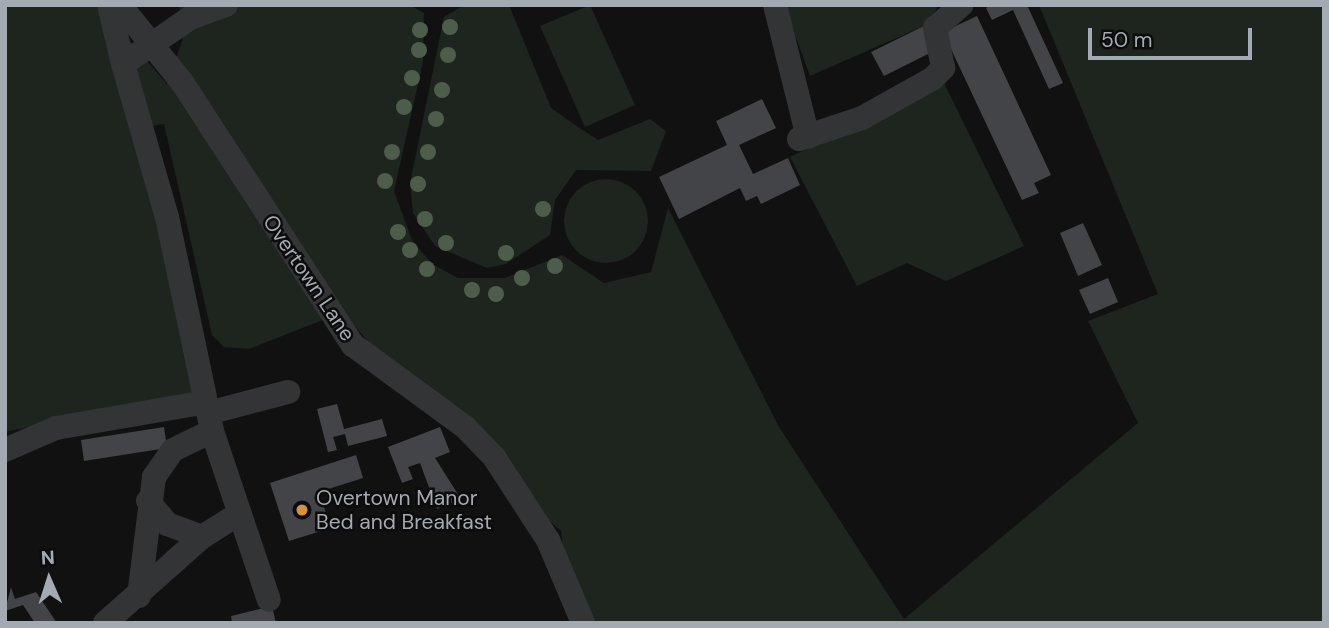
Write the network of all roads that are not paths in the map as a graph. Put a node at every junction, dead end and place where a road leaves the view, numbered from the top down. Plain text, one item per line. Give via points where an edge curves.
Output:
1 (109, 5) edge
2 (120, 5) edge
3 (226, 5) edge
4 (775, 5) edge
5 (961, 5) edge
6 (153, 43) junction
7 (123, 64) junction
8 (288, 392) dead end
9 (208, 415) junction
10 (5, 450) edge
11 (148, 501) junction
12 (237, 516) junction
13 (202, 537) junction
14 (139, 596) junction
15 (269, 600) dead end
16 (105, 623) edge
17 (583, 623) edge

1 - 7 street
2 - 6 street, Overtown Lane
3 - 6 street
4 - 5 street via 803,138 862,118 932,79 943,68 935,29
6 - 7 street
6 - 17 street, Overtown Lane via 340,329 376,365 465,427 494,457 548,540
7 - 9 street via 167,217
8 - 9 street
9 - 10 street via 56,428
9 - 11 street via 164,459
9 - 12 street
11 - 13 street via 167,523
11 - 14 street
12 - 13 street
12 - 15 street
13 - 14 street
14 - 16 street

